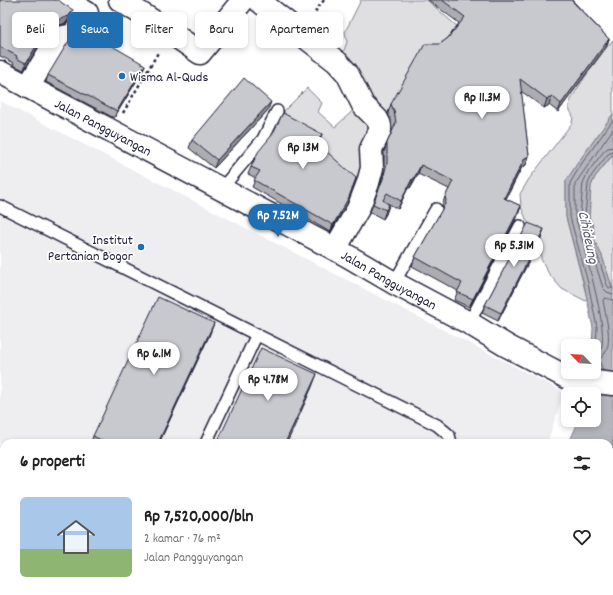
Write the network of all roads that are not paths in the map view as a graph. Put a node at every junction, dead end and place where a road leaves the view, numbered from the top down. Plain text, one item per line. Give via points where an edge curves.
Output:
1 (66, 0) edge
2 (120, 0) edge
3 (243, 0) edge
4 (258, 0) edge
5 (0, 72) edge
6 (28, 87) junction
7 (277, 111) dead end
8 (222, 188) junction
9 (0, 206) edge
10 (436, 209) dead end
11 (520, 226) edge
12 (335, 249) junction
13 (394, 283) junction
14 (469, 323) junction
15 (257, 334) junction
16 (613, 384) edge
17 (208, 439) edge
18 (450, 439) edge

1 - 6 street via 87,13 76,32 70,36 62,36 56,41
2 - 3 street via 200,53
4 - 12 street via 337,62 347,73 363,105 380,125 371,149 372,168 368,183 358,209
5 - 6 street, Jalan Pangguyangan
6 - 8 street, Jalan Pangguyangan
7 - 8 lane via 263,139
8 - 12 street, Jalan Pangguyangan
9 - 15 lane
10 - 13 lane
11 - 14 lane
12 - 13 street, Jalan Pangguyangan
13 - 14 street, Jalan Pangguyangan
14 - 16 street, Jalan Pangguyangan via 570,379
15 - 17 lane
15 - 18 lane via 437,425

